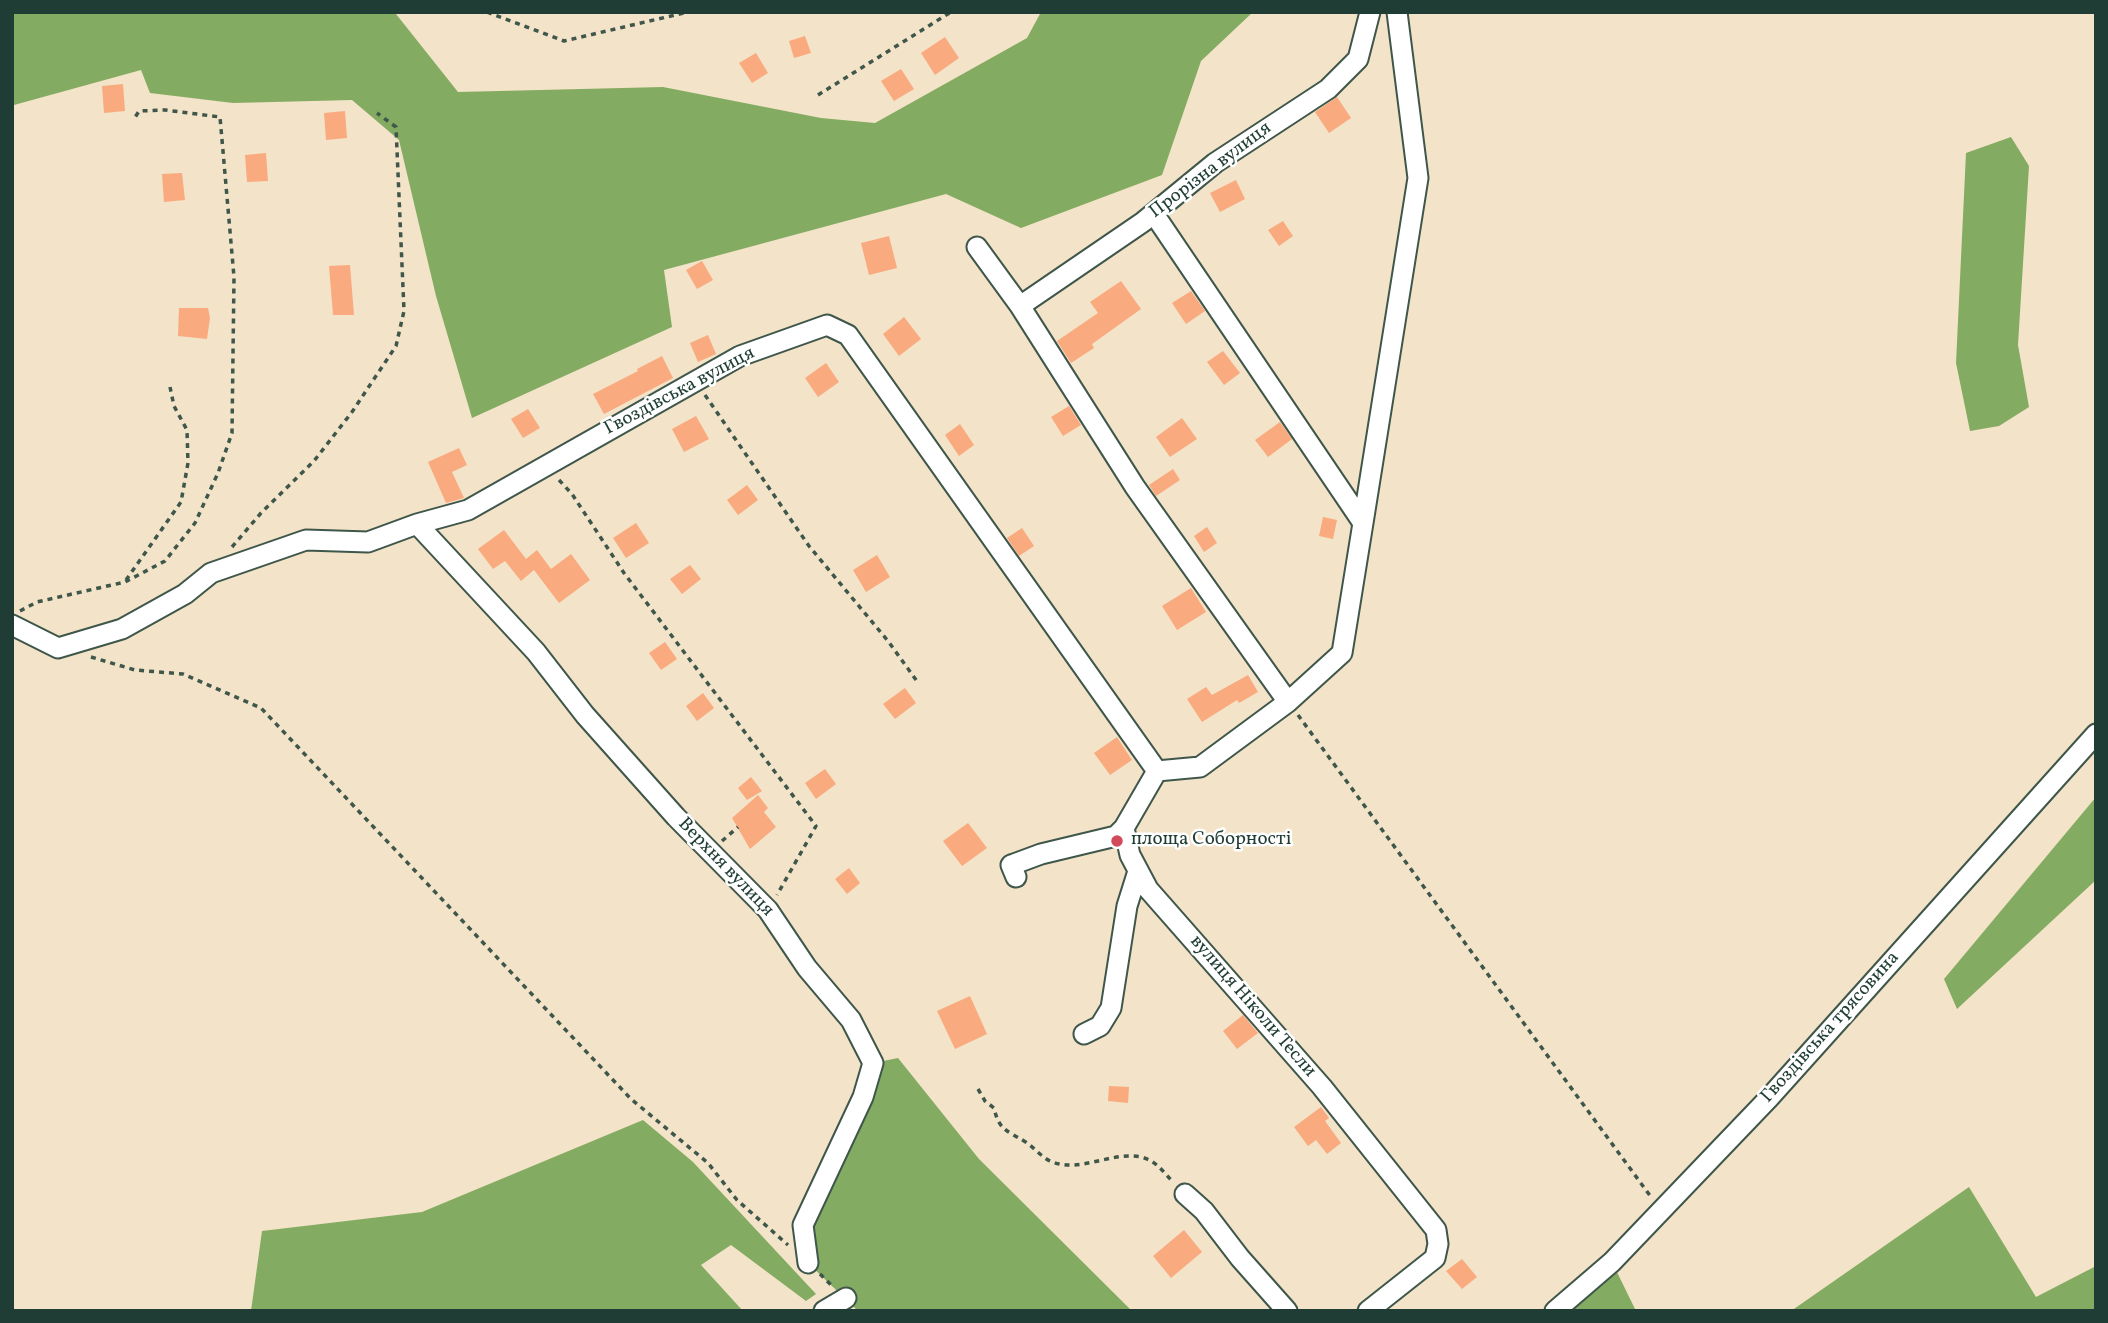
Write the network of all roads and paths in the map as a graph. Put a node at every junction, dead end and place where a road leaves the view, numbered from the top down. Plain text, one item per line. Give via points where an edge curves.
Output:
1 (486, 12) edge
2 (688, 12) edge
3 (951, 12) edge
4 (1370, 12) edge
5 (1397, 12) edge
6 (818, 95) dead end
7 (377, 113) dead end
8 (134, 119) dead end
9 (1154, 214) junction
10 (977, 247) dead end
11 (1020, 306) junction
12 (695, 381) junction
13 (170, 387) dead end
14 (546, 465) junction
15 (1363, 523) junction
16 (417, 524) junction
17 (211, 573) junction
18 (125, 582) junction
19 (12, 615) edge
20 (12, 625) edge
21 (58, 648) junction
22 (919, 684) dead end
23 (1288, 702) junction
24 (2096, 733) edge
25 (1159, 771) junction
26 (1124, 828) junction
27 (1015, 871) dead end
28 (1139, 871) junction
29 (768, 910) junction
30 (1084, 1034) dead end
31 (978, 1089) dead end
32 (1185, 1194) joint
33 (1661, 1210) junction
34 (808, 1263) junction
35 (846, 1298) joint
36 (824, 1311) edge
37 (1287, 1311) edge
38 (1368, 1311) edge
39 (1555, 1311) edge

1 - 2 path via 564,41
3 - 6 path
4 - 9 street, Прорізна вулиця via 1358,59 1328,89 1215,163
5 - 15 street via 1418,178
7 - 17 path via 396,127 404,311 396,346 314,461 261,513
8 - 18 path via 139,111 165,110 219,117 234,277 232,433 195,523 164,561
9 - 11 street, Прорізна вулиця
9 - 15 street
10 - 11 street
11 - 23 street via 1135,487
12 - 14 street, Гвоздівська вулиця
12 - 22 path via 809,546
12 - 25 street, Гвоздівська вулиця via 740,356 827,325 848,335
13 - 18 path via 187,430 188,463 181,502
14 - 16 street, Гвоздівська вулиця via 468,510
14 - 29 path via 816,826
15 - 23 street via 1342,653
16 - 17 street, Гвоздівська вулиця via 368,542 306,540
16 - 29 street, Верхня вулиця via 536,652 584,715 676,817
17 - 21 street, Гвоздівська вулиця via 185,594 122,629
18 - 19 path via 37,603
20 - 21 street
21 - 34 path via 135,670 183,674 261,708 631,1099 708,1163 737,1200
23 - 25 street via 1200,767
23 - 33 path
24 - 33 street, Гвоздівська трясовина via 1769,1098
25 - 26 street
26 - 27 street via 1116,836 1041,854
26 - 28 street, вулиця Ніколи Тесли
28 - 30 street via 1127,906 1111,1009 1100,1027
28 - 38 street, вулиця Ніколи Тесли via 1148,889 1322,1087 1436,1230 1435,1258
29 - 34 street, Верхня вулиця via 807,968 851,1020 873,1063 863,1097 803,1225
31 - 32 path via 994,1108 1002,1129 1053,1163 1139,1157 1158,1164
32 - 37 street
33 - 39 street, Гвоздівська трясовина via 1612,1262
34 - 35 path
35 - 36 street

